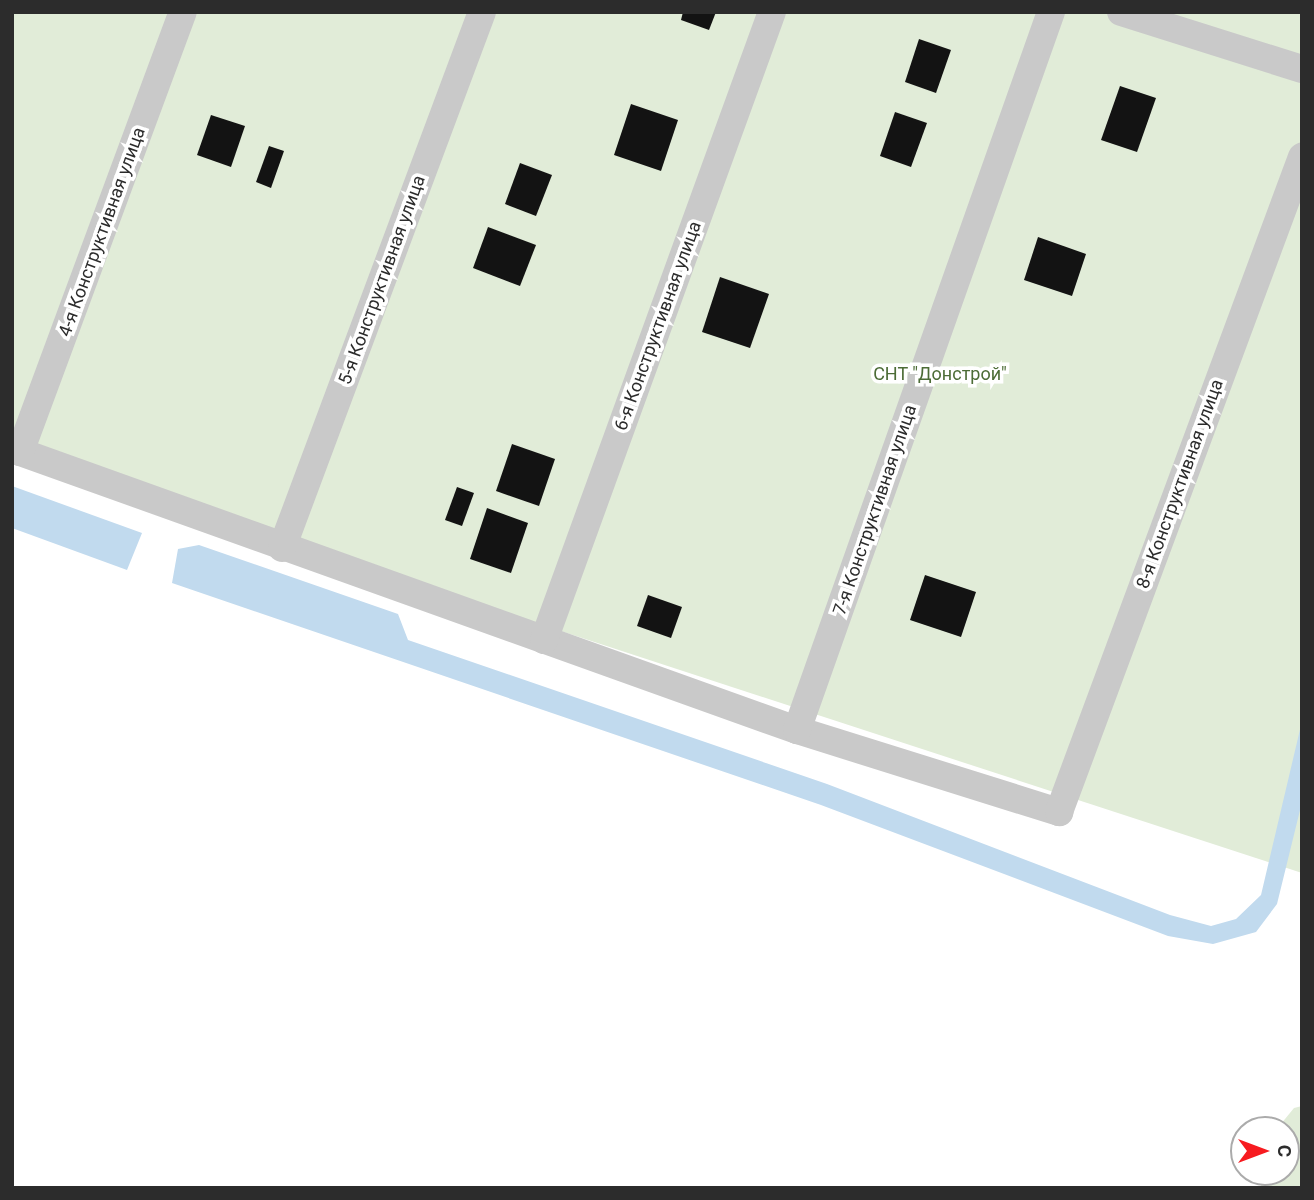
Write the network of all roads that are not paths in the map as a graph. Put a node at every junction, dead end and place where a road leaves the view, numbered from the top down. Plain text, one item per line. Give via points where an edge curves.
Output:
1 (183, 12) edge
2 (482, 12) edge
3 (772, 12) edge
4 (1051, 12) edge
5 (1121, 12) edge
6 (1302, 69) edge
7 (1302, 157) edge
8 (16, 451) edge
9 (282, 548) junction
10 (544, 640) junction
11 (797, 730) junction

1 - 8 street, 4-я Конструктивная улица
2 - 9 street, 5-я Конструктивная улица
3 - 10 street, 6-я Конструктивная улица
4 - 11 street, 7-я Конструктивная улица
5 - 6 street
7 - 11 street, 8-я Конструктивная улица via 1059,812
8 - 9 street
9 - 10 street
10 - 11 street

